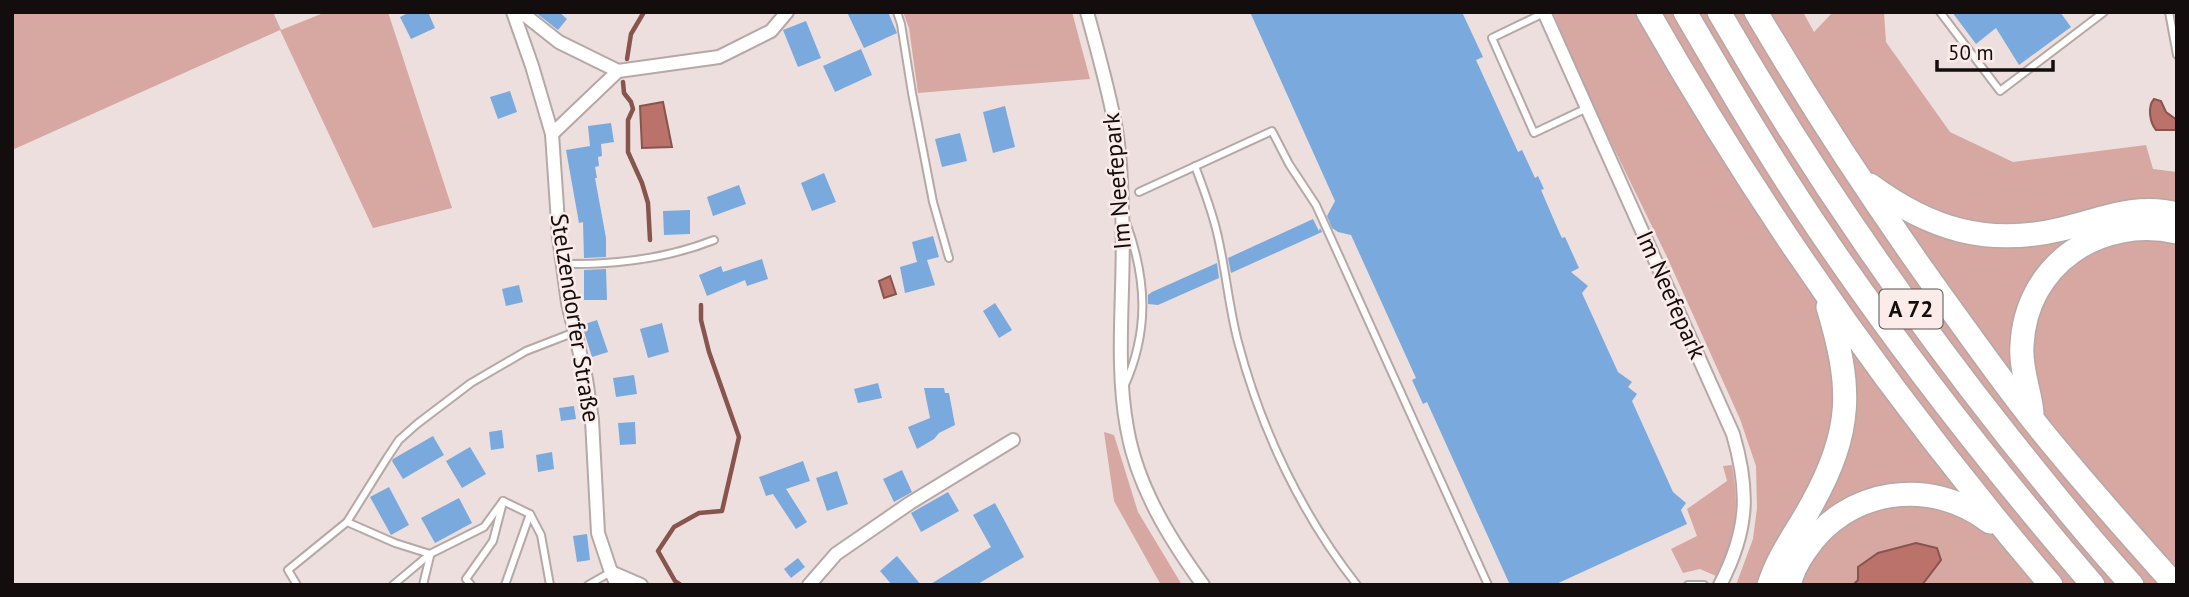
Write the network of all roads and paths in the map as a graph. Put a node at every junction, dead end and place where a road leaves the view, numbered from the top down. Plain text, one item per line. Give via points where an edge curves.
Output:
1 (513, 12) edge
2 (521, 12) edge
3 (787, 12) edge
4 (897, 12) edge
5 (1087, 12) edge
6 (1648, 12) edge
7 (1685, 12) edge
8 (1719, 12) edge
9 (1756, 12) edge
10 (1940, 12) edge
11 (2104, 12) edge
12 (2169, 12) edge
13 (1544, 13) edge
14 (2177, 55) edge
15 (618, 71) junction
16 (1587, 108) junction
17 (552, 134) junction
18 (1195, 166) junction
19 (1856, 175) junction
20 (1139, 192) dead end
21 (1122, 213) junction
22 (2177, 214) edge
23 (2177, 232) edge
24 (714, 240) dead end
25 (949, 258) dead end
26 (562, 264) junction
27 (1811, 274) junction
28 (575, 332) junction
29 (1123, 391) junction
30 (2033, 420) junction
31 (1013, 440) dead end
32 (503, 500) junction
33 (530, 514) junction
34 (347, 522) junction
35 (2012, 539) junction
36 (430, 554) junction
37 (611, 572) junction
38 (297, 585) edge
39 (393, 585) edge
40 (424, 585) edge
41 (471, 585) edge
42 (505, 585) edge
43 (550, 585) edge
44 (588, 585) edge
45 (617, 585) edge
46 (641, 585) edge
47 (809, 585) edge
48 (1203, 585) edge
49 (1357, 585) edge
50 (1489, 585) edge
51 (1688, 585) edge
52 (1704, 585) edge
53 (1720, 585) edge
54 (1769, 585) edge
55 (1789, 585) edge
56 (2051, 585) edge
57 (2093, 585) edge
58 (2132, 585) edge
59 (2175, 585) edge

1 - 17 street, Stelzendorfer Straße
2 - 15 street via 559,42
3 - 15 street via 771,31 719,57
4 - 25 lane via 933,202
5 - 21 street, Im Neefepark via 1113,111
6 - 27 highway
7 - 57 highway, A 72 via 1837,256 2028,510
8 - 58 highway, A 72 via 1845,215 1959,376
9 - 19 highway
10 - 11 lane via 2000,91
12 - 14 lane
13 - 16 street, Im Neefepark
13 - 16 lane via 1492,38 1534,133
15 - 17 street
16 - 53 street, Im Neefepark via 1733,434 1742,464 1740,540
17 - 26 street, Stelzendorfer Straße
18 - 20 lane
18 - 49 lane via 1209,201 1238,339 1260,411 1289,478
18 - 50 lane via 1272,131 1316,205
19 - 22 highway via 1922,218 1973,234 2029,235 2142,210
19 - 30 highway
21 - 29 street, Im Neefepark
21 - 29 lane via 1143,297 1140,343
23 - 30 highway via 2138,228 2101,235 2062,260 2043,281 2030,303 2021,347
24 - 26 lane via 665,256
26 - 28 street, Stelzendorfer Straße
27 - 35 highway via 1920,424
27 - 54 highway via 1829,307 1842,357 1844,428 1827,476 1786,544
28 - 34 lane via 526,351 471,383 417,424 399,440
28 - 37 street, Stelzendorfer Straße via 592,420 598,533
29 - 48 street, Im Neefepark via 1137,466 1168,534
30 - 59 highway
31 - 47 street via 847,546
32 - 33 lane
32 - 36 lane via 484,527
32 - 41 lane via 493,541 466,579
33 - 42 lane
33 - 43 lane via 541,536
34 - 36 lane
34 - 38 lane via 288,570
35 - 55 highway via 1965,506 1944,499 1894,495 1873,499 1850,509 1814,537
35 - 56 highway
36 - 39 lane
36 - 40 lane
37 - 44 lane
37 - 45 street, Stelzendorfer Straße
37 - 46 street
51 - 52 lane

